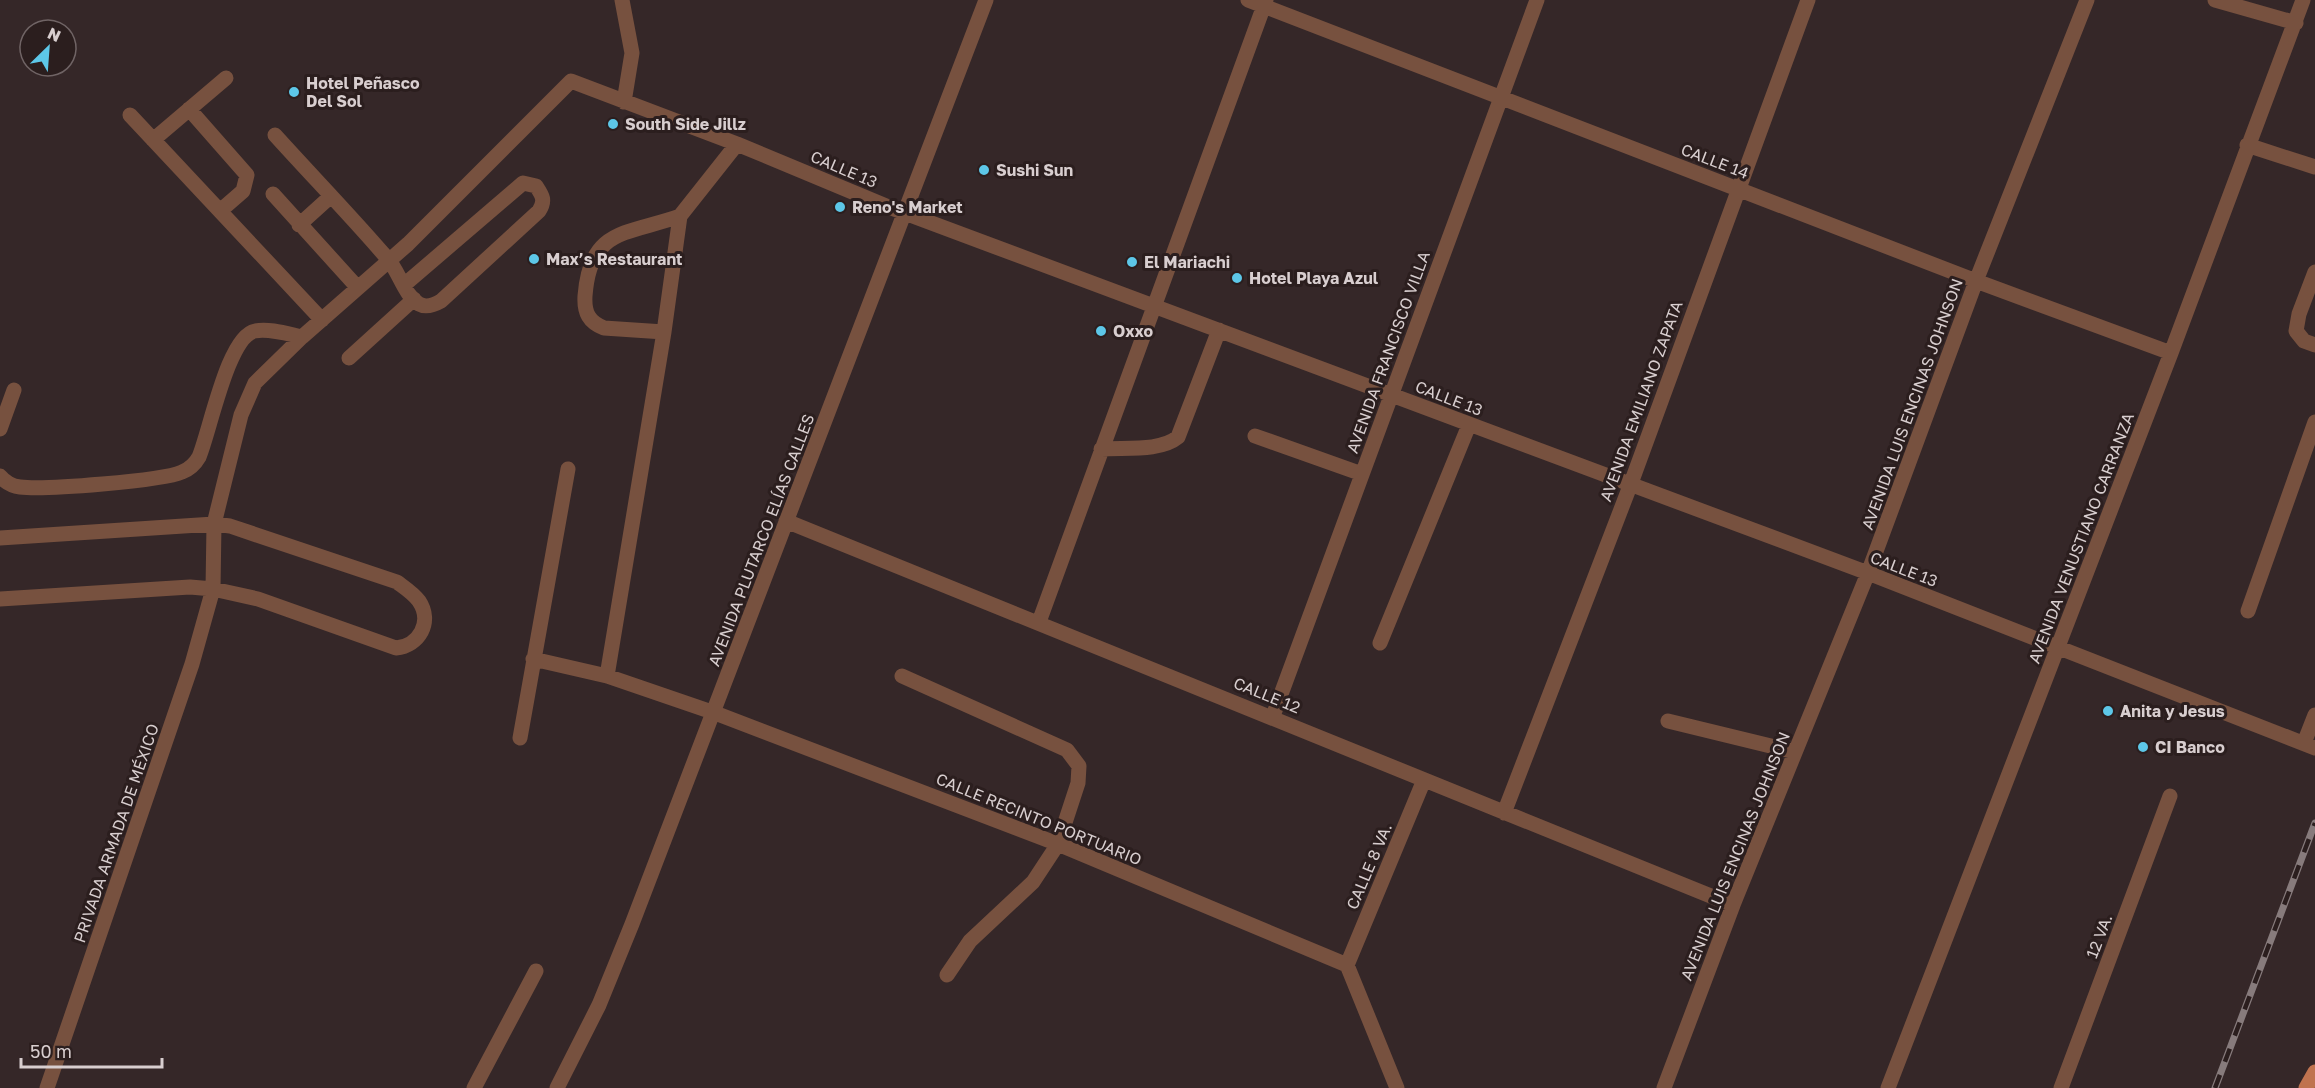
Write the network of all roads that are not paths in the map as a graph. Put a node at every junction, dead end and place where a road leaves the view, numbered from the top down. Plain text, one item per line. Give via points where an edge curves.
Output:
1 (622, 0) edge
2 (986, 0) edge
3 (1248, 0) edge
4 (1538, 0) edge
5 (1808, 0) edge
6 (2087, 0) edge
7 (2215, 0) edge
8 (1265, 3) edge
9 (2307, 3) edge
10 (2296, 23) junction
11 (226, 78) dead end
12 (571, 81) joint
13 (1500, 96) junction
14 (624, 102) junction
15 (189, 109) junction
16 (130, 115) dead end
17 (275, 135) dead end
18 (153, 140) junction
19 (737, 144) junction
20 (2247, 145) junction
21 (2315, 167) edge
22 (1739, 189) junction
23 (273, 194) dead end
24 (330, 197) junction
25 (220, 211) junction
26 (905, 213) junction
27 (680, 216) junction
28 (299, 225) junction
29 (390, 260) junction
30 (2315, 272) edge
31 (1976, 281) junction
32 (404, 285) junction
33 (358, 288) junction
34 (414, 299) junction
35 (1153, 305) junction
36 (322, 320) junction
37 (1219, 330) junction
38 (664, 332) junction
39 (302, 337) junction
40 (2315, 345) edge
41 (2171, 353) junction
42 (349, 357) dead end
43 (14, 390) dead end
44 (1392, 395) junction
45 (2315, 422) edge
46 (1469, 425) junction
47 (0, 429) edge
48 (1255, 436) dead end
49 (1101, 449) junction
50 (568, 469) dead end
51 (1362, 474) junction
52 (0, 476) edge
53 (1630, 486) junction
54 (786, 520) junction
55 (214, 524) junction
56 (0, 538) edge
57 (1868, 573) junction
58 (213, 589) junction
59 (0, 599) edge
60 (2248, 611) dead end
61 (1039, 622) junction
62 (1380, 643) dead end
63 (2058, 648) junction
64 (533, 659) junction
65 (607, 676) junction
66 (902, 676) dead end
67 (715, 713) junction
68 (2315, 715) edge
69 (1273, 716) junction
70 (1668, 721) dead end
71 (520, 738) dead end
72 (2309, 746) edge
73 (1795, 752) junction
74 (1424, 780) junction
75 (2170, 796) dead end
76 (1504, 813) junction
77 (1058, 844) junction
78 (1732, 905) junction
79 (1347, 965) junction
80 (536, 971) dead end
81 (947, 975) dead end
82 (2315, 1072) edge
83 (48, 1088) edge
84 (474, 1088) edge
85 (557, 1088) edge
86 (1397, 1088) edge
87 (1664, 1088) edge
88 (1888, 1088) edge
89 (2061, 1088) edge
90 (2306, 1088) edge

1 - 14 street via 632,53
2 - 26 street, AVENIDA PLUTARCO ELÍAS CALLES
3 - 8 street, CALLE 14
4 - 13 street, AVENIDA FRANCISCO VILLA
5 - 22 street, AVENIDA EMILIANO ZAPATA
6 - 31 street, AVENIDA LUIS ENCINAS JOHNSON
7 - 10 street
8 - 13 street, CALLE 14
8 - 35 street
9 - 10 street, AVENIDA VENUSTIANO CARRANZA
10 - 20 street, AVENIDA VENUSTIANO CARRANZA
11 - 15 street
12 - 14 street, CALLE 13
12 - 29 street, PRIVADA ARMADA DE MÉXICO
13 - 22 street, CALLE 14
13 - 44 street, AVENIDA FRANCISCO VILLA
14 - 19 street, CALLE 13
15 - 18 street
15 - 25 street via 247,175 243,190
16 - 18 street
17 - 24 street
18 - 25 street
19 - 26 street, CALLE 13
19 - 27 street
20 - 21 street
20 - 41 street, AVENIDA VENUSTIANO CARRANZA
22 - 31 street, CALLE 14
22 - 53 street, AVENIDA EMILIANO ZAPATA
23 - 28 street
24 - 28 street
24 - 29 street
25 - 36 street
26 - 35 street, CALLE 13
26 - 54 street, AVENIDA PLUTARCO ELÍAS CALLES
27 - 38 street
27 - 38 street via 609,240 596,252 587,274 584,306 596,325
28 - 33 street
29 - 32 street
29 - 33 street, PRIVADA ARMADA DE MÉXICO
30 - 40 street via 2296,330 2300,337
31 - 41 street, CALLE 14
31 - 57 street, AVENIDA LUIS ENCINAS JOHNSON
32 - 34 street
32 - 34 street via 523,183 536,186 543,196 539,211 441,302 426,306
33 - 36 street, PRIVADA ARMADA DE MÉXICO
34 - 42 street
35 - 37 street, CALLE 13
35 - 49 street
36 - 39 street, PRIVADA ARMADA DE MÉXICO
37 - 44 street, CALLE 13
37 - 49 street via 1178,437 1161,445
38 - 65 street
39 - 52 street via 264,331 244,336 232,355 199,457 181,473 28,487 14,486
39 - 55 street, PRIVADA ARMADA DE MÉXICO via 255,383 244,404
41 - 63 street, AVENIDA VENUSTIANO CARRANZA
43 - 47 street
44 - 46 street, CALLE 13
44 - 51 street, AVENIDA FRANCISCO VILLA
45 - 60 street
46 - 53 street, CALLE 13
46 - 62 street
48 - 51 street
49 - 61 street
50 - 64 street
51 - 69 street, AVENIDA FRANCISCO VILLA
53 - 57 street, CALLE 13
53 - 76 street, AVENIDA EMILIANO ZAPATA
54 - 61 street, CALLE 12
54 - 67 street, AVENIDA PLUTARCO ELÍAS CALLES
55 - 56 street
55 - 58 street, PRIVADA ARMADA DE MÉXICO
55 - 58 street via 246,530 397,582 421,603 424,625 415,642 396,648 258,599
57 - 63 street, CALLE 13
57 - 73 street, AVENIDA LUIS ENCINAS JOHNSON
58 - 59 street via 190,587
58 - 83 street, PRIVADA ARMADA DE MÉXICO via 192,663
61 - 69 street, CALLE 12
63 - 72 street, CALLE 13
63 - 88 street, AVENIDA VENUSTIANO CARRANZA
64 - 65 street, CALLE RECINTO PORTUARIO
64 - 71 street
65 - 67 street, CALLE RECINTO PORTUARIO
66 - 77 street via 1067,750 1079,766 1078,783
67 - 77 street, CALLE RECINTO PORTUARIO
67 - 85 street, AVENIDA PLUTARCO ELÍAS CALLES via 599,1005
68 - 72 street
69 - 74 street, CALLE 12
70 - 73 street
73 - 78 street, AVENIDA LUIS ENCINAS JOHNSON
74 - 76 street, CALLE 12
74 - 79 street, CALLE 8 VA.
75 - 89 street, 12 VA.
76 - 78 street, CALLE 12
77 - 79 street, CALLE RECINTO PORTUARIO
77 - 81 street via 1033,882 970,941
78 - 87 street, AVENIDA LUIS ENCINAS JOHNSON
79 - 86 street
80 - 84 street
82 - 90 main road

